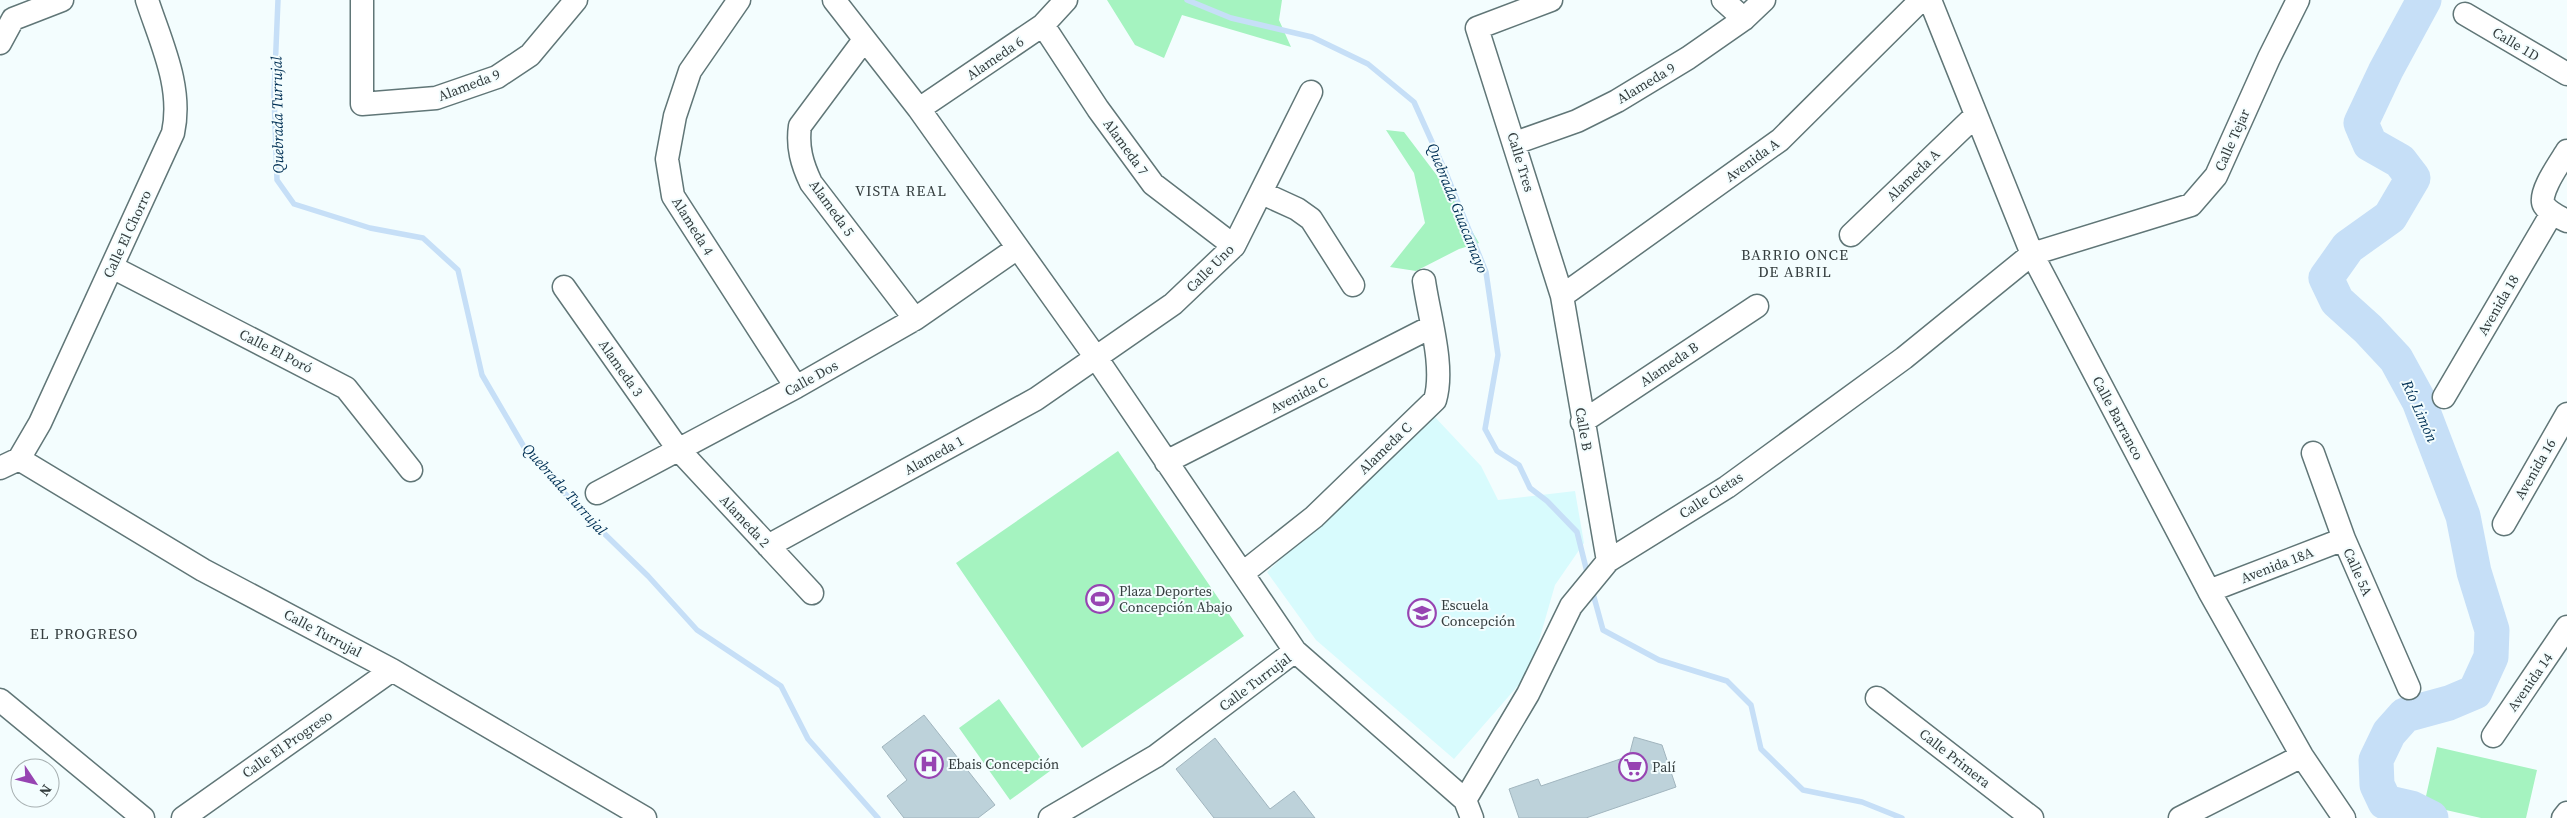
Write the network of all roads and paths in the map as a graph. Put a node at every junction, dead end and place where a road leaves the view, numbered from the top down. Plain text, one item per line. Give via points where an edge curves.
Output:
1 (62, 0) edge
2 (147, 0) edge
3 (362, 0) edge
4 (576, 0) edge
5 (739, 0) edge
6 (834, 0) edge
7 (1066, 0) edge
8 (1551, 0) edge
9 (1723, 0) edge
10 (1764, 0) edge
11 (1921, 0) edge
12 (1930, 0) edge
13 (2298, 0) edge
14 (2465, 14) dead end
15 (1744, 19) junction
16 (1043, 26) junction
17 (864, 40) junction
18 (0, 43) edge
19 (2567, 74) edge
20 (1312, 92) dead end
21 (919, 109) junction
22 (1975, 116) junction
23 (1515, 143) junction
24 (2567, 151) edge
25 (1262, 193) junction
26 (2554, 213) edge
27 (1852, 235) dead end
28 (1234, 246) junction
29 (1016, 249) junction
30 (2032, 254) junction
31 (112, 267) junction
32 (1424, 281) dead end
33 (1353, 285) dead end
34 (564, 286) dead end
35 (1562, 296) junction
36 (1756, 306) dead end
37 (915, 319) junction
38 (1431, 327) junction
39 (1097, 359) junction
40 (796, 387) junction
41 (2444, 397) dead end
42 (2567, 414) edge
43 (1582, 422) junction
44 (678, 449) junction
45 (2313, 453) dead end
46 (1166, 462) junction
47 (10, 464) edge
48 (411, 470) dead end
49 (597, 493) dead end
50 (2504, 524) dead end
51 (2344, 540) junction
52 (768, 546) junction
53 (1608, 561) junction
54 (1243, 573) junction
55 (2210, 591) junction
56 (812, 593) dead end
57 (2567, 628) edge
58 (1296, 651) junction
59 (392, 670) junction
60 (2409, 688) dead end
61 (1877, 698) dead end
62 (0, 700) edge
63 (2492, 736) dead end
64 (2302, 756) junction
65 (1469, 809) edge
66 (2567, 813) edge
67 (143, 818) edge
68 (183, 818) edge
69 (645, 818) edge
70 (1050, 818) edge
71 (2032, 818) edge
72 (2180, 818) edge
73 (2344, 818) edge
74 (2563, 818) edge

1 - 18 street via 13,19
2 - 31 street, Calle El Chorro via 176,92 178,114 173,133
3 - 4 street, Alameda 9 via 362,104 436,98 497,77 530,55
5 - 40 street, Alameda 4 via 690,71 675,116 668,168 673,196
6 - 17 street
7 - 16 street, Alameda 6
8 - 23 street, Calle Tres via 1477,28
9 - 15 street
10 - 15 street, Alameda 9
11 - 35 street, Avenida A via 1780,140
12 - 22 street, Calle Barranco
13 - 30 street, Calle Tejar via 2216,176 2191,205
14 - 19 street, Calle 1D
15 - 23 street, Alameda 9 via 1617,101 1577,121
16 - 21 street, Alameda 6
16 - 28 street, Alameda 7 via 1153,184
17 - 21 street
17 - 37 street, Alameda 5 via 800,126 798,140 802,164 812,183
20 - 25 street, Calle Uno
21 - 29 street
22 - 27 street, Alameda A
22 - 30 street, Calle Barranco
23 - 35 street, Calle Tres
24 - 26 street, Avenida 18 via 2542,199
25 - 28 street, Calle Uno
25 - 33 street via 1311,219
26 - 41 street, Avenida 18
28 - 39 street, Calle Uno via 1173,304
29 - 37 street, Calle Dos
29 - 39 street
30 - 53 street, Calle Cletas via 1888,370 1727,487
30 - 55 street, Calle Barranco
31 - 47 street, Calle El Chorro via 40,423
31 - 48 street, Calle El Poró via 346,388
32 - 38 street, Alameda C
34 - 44 street, Alameda 3
35 - 43 street, Calle B
36 - 43 street, Alameda B
37 - 40 street, Calle Dos
38 - 46 street, Avenida C
38 - 54 street, Alameda C via 1438,370 1435,400 1314,517
39 - 46 street
39 - 52 street, Alameda 1 via 1036,399
40 - 44 street, Calle Dos
42 - 50 street, Avenida 16
43 - 53 street, Calle B
44 - 49 street, Calle Dos
44 - 52 street, Alameda 2
45 - 51 street, Calle 5A
46 - 54 street
47 - 59 street, Calle Turrujal
51 - 55 street, Avenida 18A
51 - 60 street, Calle 5A
52 - 56 street, Alameda 2
53 - 65 street, Calle Cletas via 1572,606
54 - 58 street
55 - 64 street, Calle Barranco
57 - 63 street, Avenida 14
58 - 65 street, Calle Turrujal
58 - 70 street, Calle Turrujal via 1156,756
59 - 68 street, Calle El Progreso
59 - 69 street, Calle Turrujal
61 - 71 street, Calle Primera
62 - 67 street
64 - 72 street
64 - 73 street, Calle Barranco
66 - 74 street

